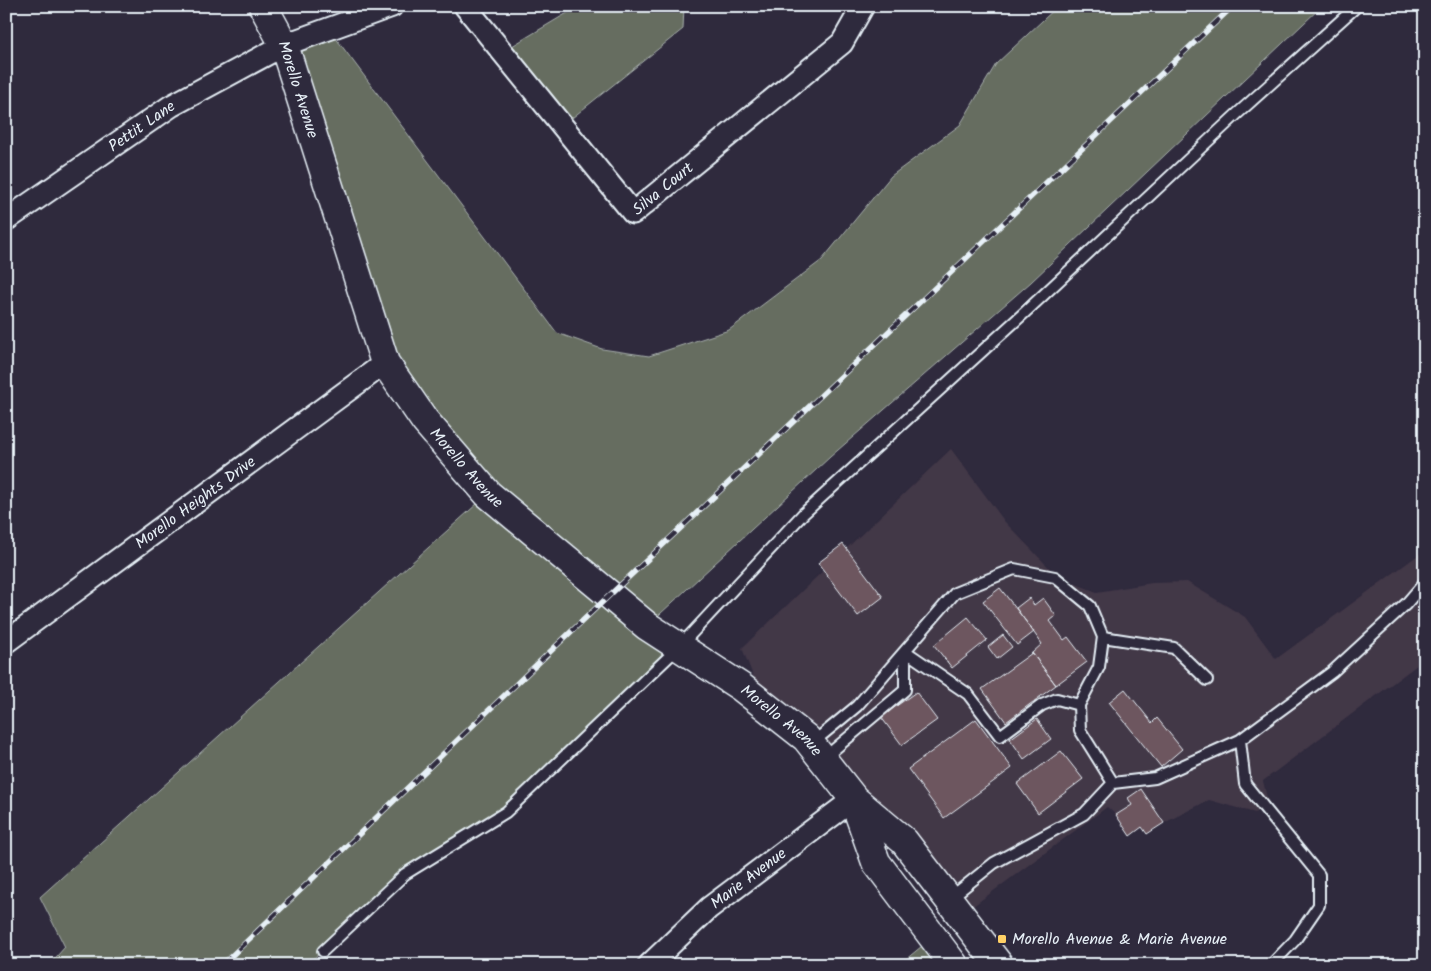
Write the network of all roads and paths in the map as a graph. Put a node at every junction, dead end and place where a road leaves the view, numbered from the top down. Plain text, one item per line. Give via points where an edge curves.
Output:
1 (263, 6) edge
2 (392, 6) edge
3 (465, 6) edge
4 (863, 6) edge
5 (1357, 6) edge
6 (284, 45) junction
7 (6, 220) edge
8 (385, 363) junction
9 (1425, 582) edge
10 (1103, 637) junction
11 (6, 642) edge
12 (679, 647) junction
13 (905, 651) junction
14 (1207, 680) dead end
15 (1079, 705) junction
16 (1240, 740) junction
17 (817, 752) junction
18 (1113, 783) junction
19 (854, 799) junction
20 (948, 899) junction
21 (323, 951) dead end
22 (649, 965) edge
23 (954, 965) edge
24 (999, 965) edge
25 (1270, 965) edge

1 - 6 street, Morello Avenue
2 - 6 street
3 - 4 street, Silva Court via 633,213 842,43
5 - 12 lane via 803,514
6 - 7 street, Pettit Lane via 171,106
6 - 8 street, Morello Avenue
8 - 11 street, Morello Heights Drive
8 - 12 street, Morello Avenue via 425,421 488,494 647,626
9 - 16 lane via 1406,604 1332,672
10 - 13 lane via 1090,606 1055,577 1014,570 955,593
10 - 14 lane via 1174,648
10 - 15 lane via 1098,667
12 - 17 street, Morello Avenue via 741,687 806,738
12 - 21 lane via 506,812 405,874
13 - 15 lane via 968,694 1000,736 1042,705 1057,699
13 - 17 lane
13 - 17 lane via 905,690
15 - 18 lane via 1080,730
16 - 18 lane via 1154,778
16 - 25 lane via 1245,784 1319,875 1318,905 1295,940
17 - 19 street, Morello Avenue
18 - 20 lane via 1084,814 994,863
19 - 20 street, Morello Avenue via 904,841
19 - 22 street, Marie Avenue via 709,908
19 - 23 street, Morello Avenue via 876,862
20 - 24 street, Morello Avenue

